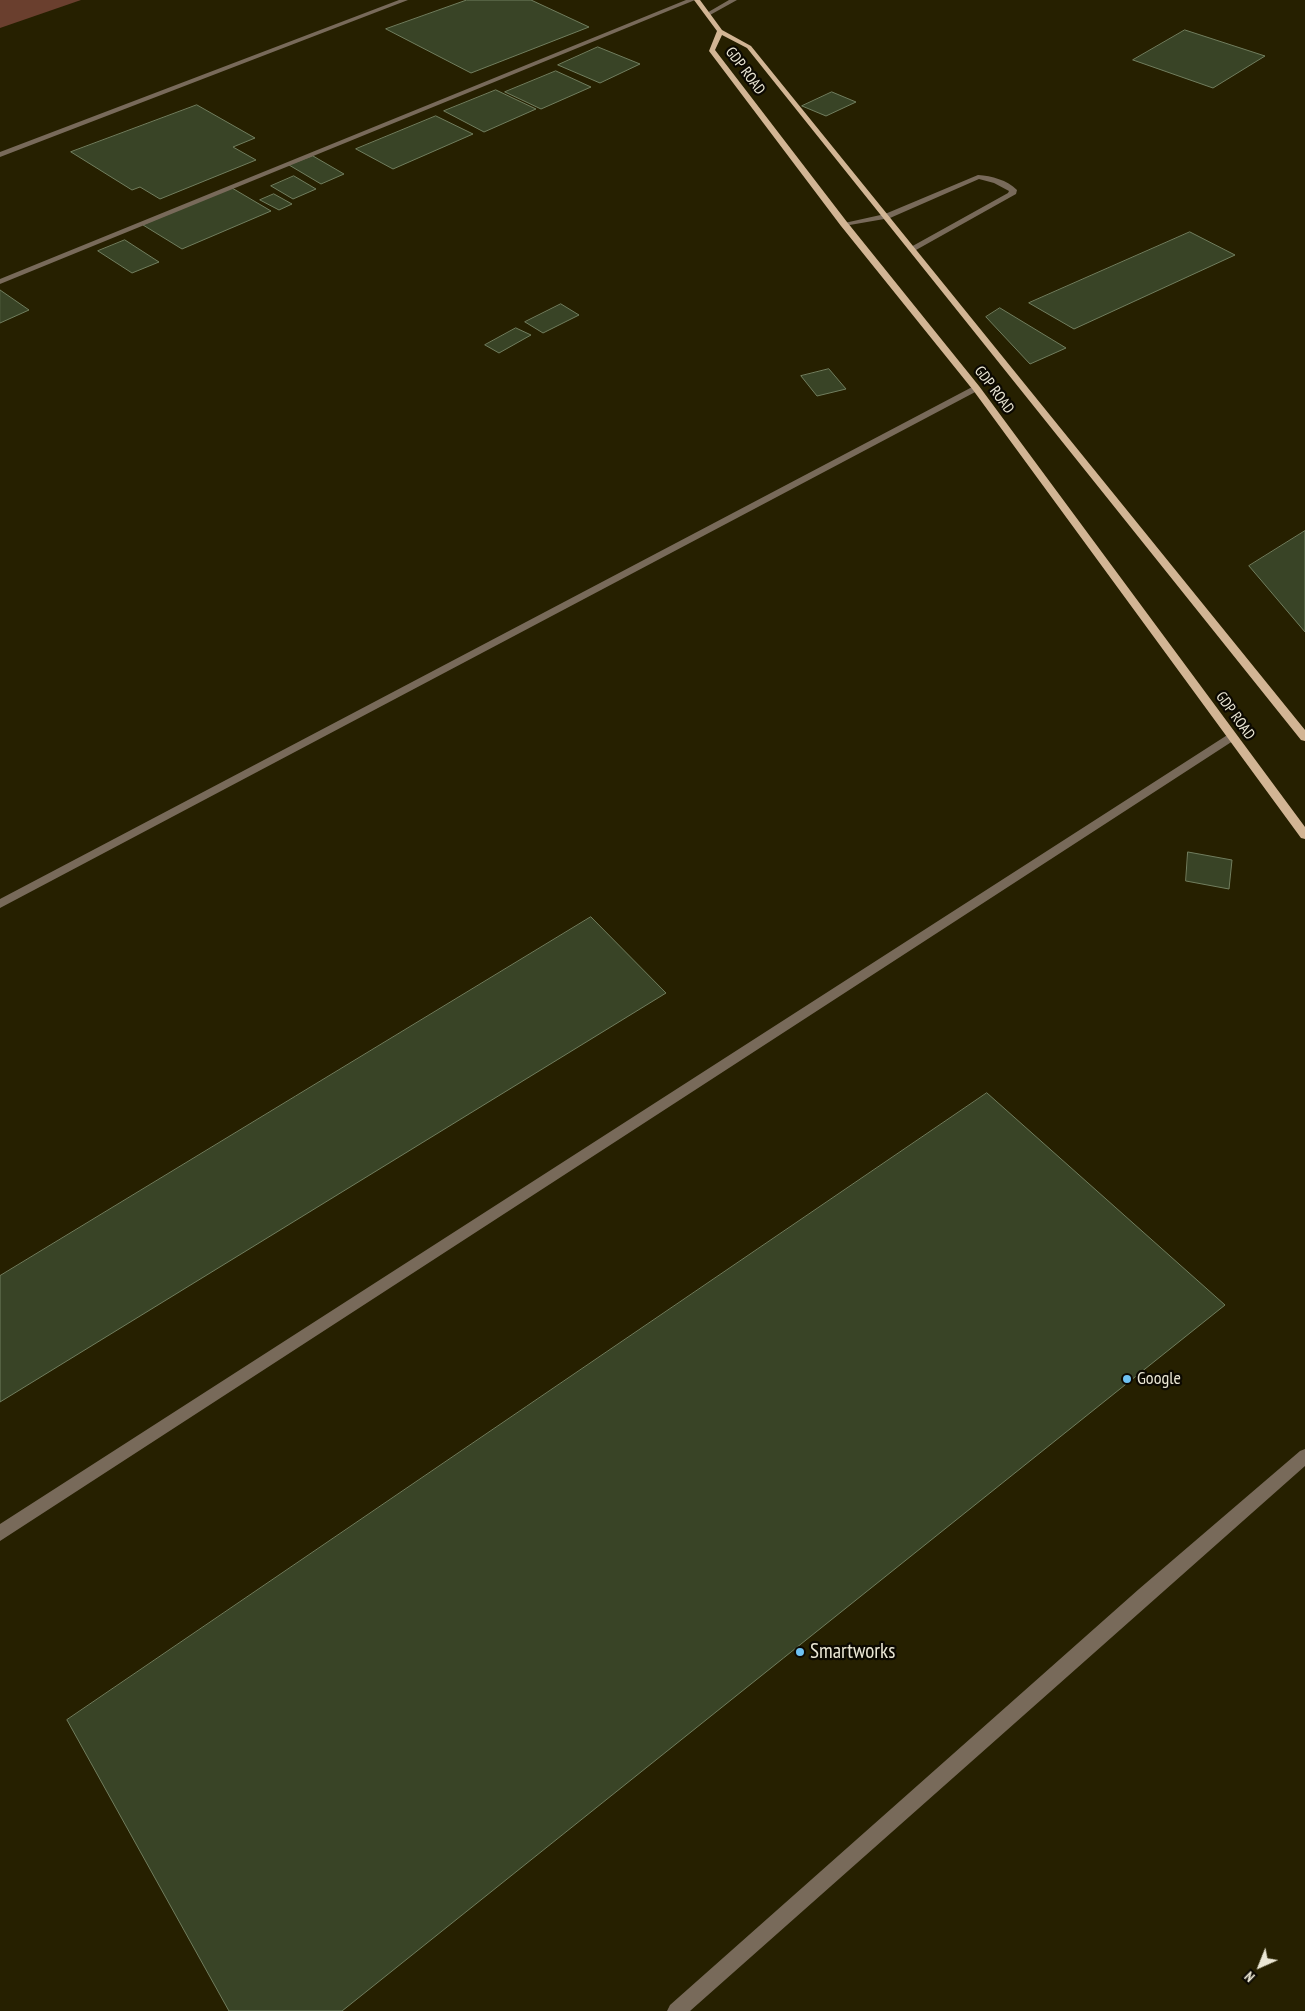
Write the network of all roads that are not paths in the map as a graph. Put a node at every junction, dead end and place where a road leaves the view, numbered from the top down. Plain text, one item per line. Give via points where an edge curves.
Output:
1 (405, 0) edge
2 (692, 0) edge
3 (697, 0) edge
4 (734, 0) edge
5 (708, 14) junction
6 (720, 31) junction
7 (0, 155) edge
8 (887, 216) junction
9 (844, 224) junction
10 (913, 248) junction
11 (0, 282) edge
12 (976, 388) junction
13 (1232, 736) junction
14 (1305, 737) edge
15 (1305, 835) edge
16 (0, 904) edge
17 (1305, 1456) edge
18 (0, 1532) edge
19 (676, 2011) edge

1 - 7 street
2 - 11 street
3 - 5 main road
4 - 5 street
5 - 6 main road
6 - 8 main road, GDP ROAD via 749,47
6 - 9 main road, GDP ROAD via 711,50
8 - 9 street
8 - 10 main road, GDP ROAD
8 - 10 street via 978,177 1013,190 1012,194
9 - 12 main road, GDP ROAD
10 - 14 main road, GDP ROAD
12 - 13 main road, GDP ROAD
12 - 16 street
13 - 15 main road, GDP ROAD
13 - 18 street
17 - 19 street

